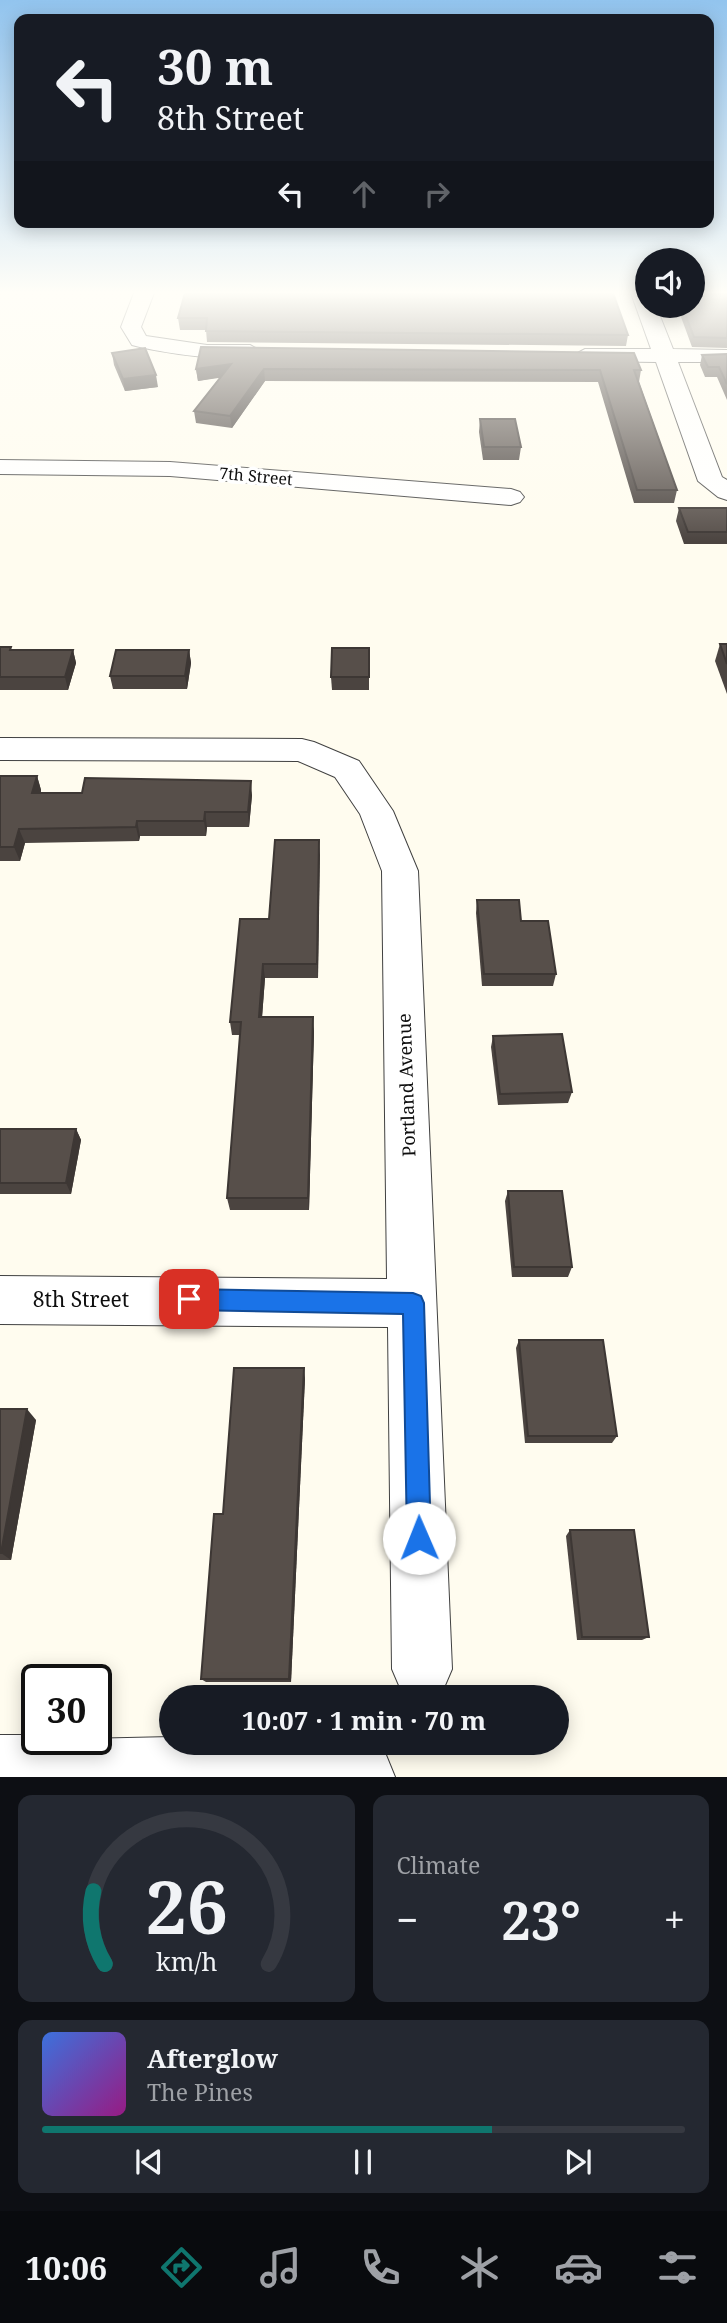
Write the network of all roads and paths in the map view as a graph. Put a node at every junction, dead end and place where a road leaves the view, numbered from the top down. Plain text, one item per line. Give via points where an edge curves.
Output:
1 (674, 376) edge
2 (0, 467) edge
3 (727, 492) edge
4 (511, 497) dead end
5 (0, 749) edge
6 (98, 750) joint
7 (0, 1300) edge
8 (413, 1303) junction
9 (422, 1669) dead end
10 (0, 1766) edge
11 (364, 1777) edge

1 - 3 street via 712,481
2 - 4 street, 7th Street via 170,469
5 - 6 street
6 - 8 street, Portland Avenue via 302,750 347,769 376,811 400,871
7 - 8 street, 8th Street
8 - 9 street, Portland Avenue
10 - 11 street via 353,1769

